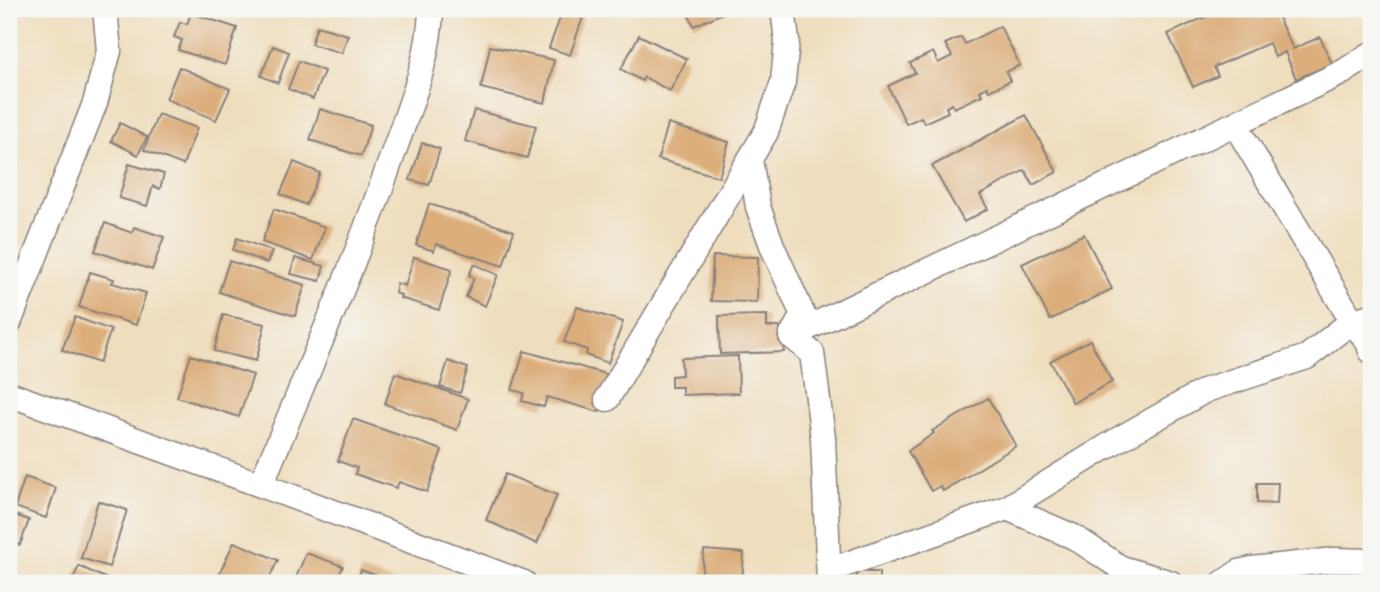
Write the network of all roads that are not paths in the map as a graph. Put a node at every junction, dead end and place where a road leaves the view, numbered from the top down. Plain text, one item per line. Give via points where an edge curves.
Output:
1 (106, 9) edge
2 (431, 9) edge
3 (783, 9) edge
4 (1371, 54) edge
5 (1234, 124) junction
6 (750, 160) junction
7 (1362, 319) edge
8 (9, 324) edge
9 (791, 336) junction
10 (1371, 351) edge
11 (9, 394) edge
12 (607, 399) dead end
13 (261, 485) junction
14 (1007, 508) junction
15 (1371, 561) edge
16 (830, 577) edge
17 (524, 583) edge
18 (1171, 583) edge
19 (1223, 583) edge

1 - 8 street via 109,51 95,103
2 - 13 street via 419,78 366,232
3 - 6 street via 787,41 783,82 766,132
4 - 5 street
5 - 7 street
5 - 9 street
6 - 9 street via 758,207 803,315
6 - 12 street
7 - 10 street
7 - 14 street via 1307,357 1206,390
9 - 16 street via 812,353 823,438
11 - 13 street
13 - 17 street
14 - 16 street
14 - 18 street via 1074,537 1122,568
15 - 19 street via 1252,569

